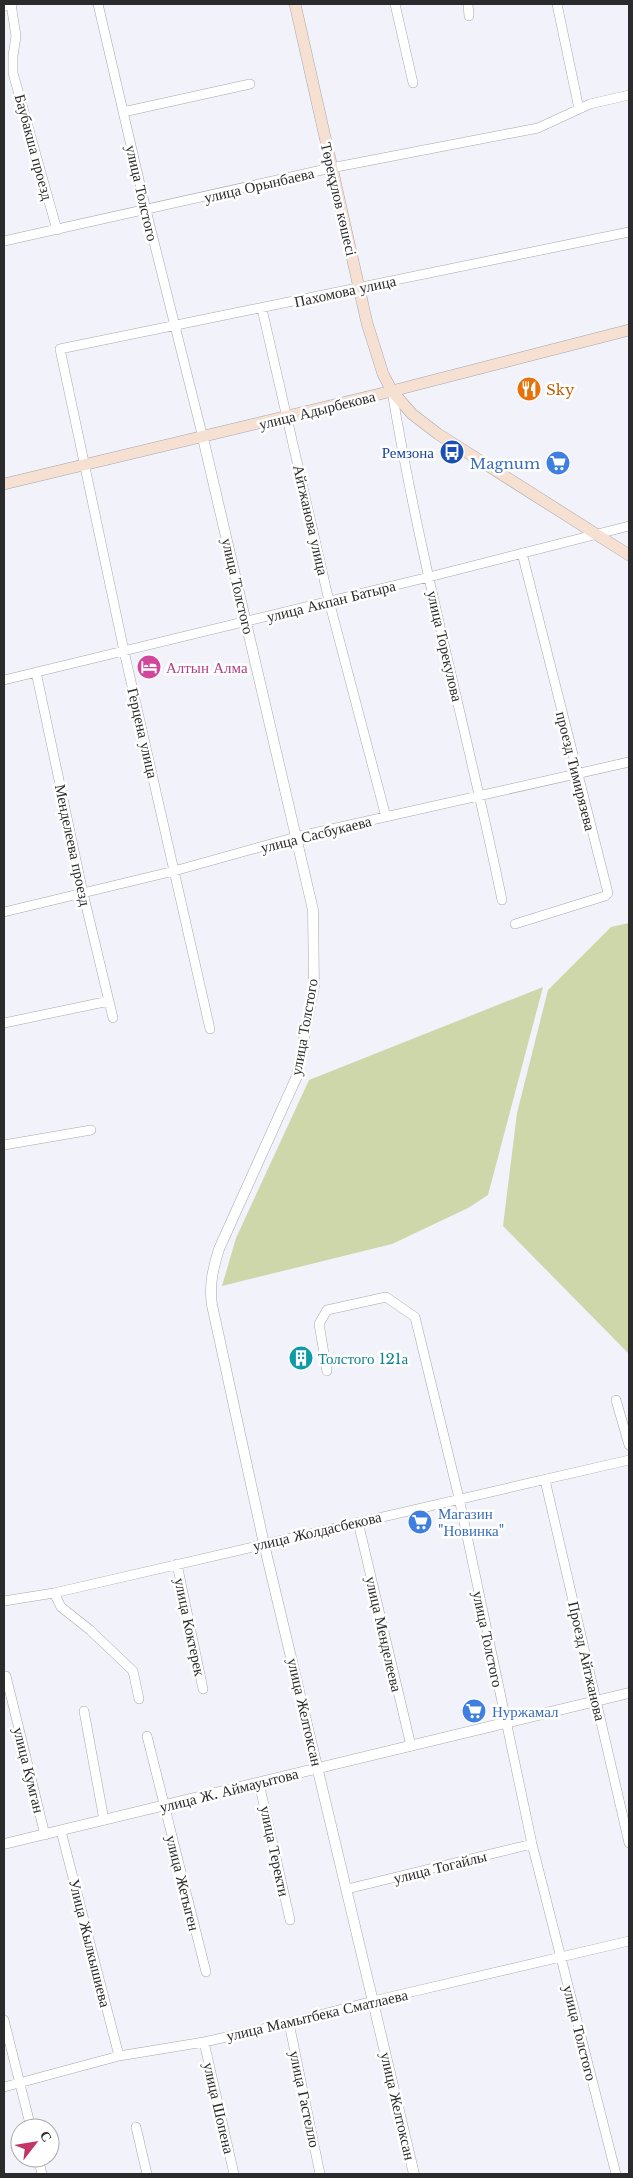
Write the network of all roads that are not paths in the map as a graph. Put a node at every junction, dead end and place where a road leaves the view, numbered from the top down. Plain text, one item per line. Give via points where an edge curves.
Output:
1 (12, 4) edge
2 (98, 4) edge
3 (295, 4) edge
4 (395, 4) edge
5 (468, 4) edge
6 (557, 4) edge
7 (4, 6) edge
8 (469, 16) dead end
9 (413, 83) dead end
10 (250, 84) dead end
11 (629, 95) edge
12 (578, 109) junction
13 (123, 112) junction
14 (331, 168) junction
15 (146, 210) junction
16 (57, 230) junction
17 (629, 232) edge
18 (4, 241) edge
19 (359, 288) junction
20 (262, 309) junction
21 (175, 326) junction
22 (629, 330) edge
23 (60, 349) joint
24 (392, 392) junction
25 (287, 417) junction
26 (203, 438) junction
27 (84, 465) junction
28 (4, 484) edge
29 (629, 526) edge
30 (597, 533) junction
31 (522, 553) junction
32 (629, 555) edge
33 (429, 577) junction
34 (329, 601) junction
35 (246, 621) junction
36 (124, 651) junction
37 (36, 672) junction
38 (4, 680) edge
39 (629, 762) edge
40 (576, 774) junction
41 (480, 794) junction
42 (386, 817) junction
43 (296, 837) junction
44 (174, 871) junction
45 (83, 893) junction
46 (502, 900) dead end
47 (4, 912) edge
48 (515, 924) dead end
49 (109, 1001) junction
50 (113, 1018) dead end
51 (4, 1023) edge
52 (210, 1029) dead end
53 (91, 1130) dead end
54 (4, 1145) edge
55 (219, 1249) joint
56 (327, 1371) dead end
57 (616, 1400) dead end
58 (629, 1444) edge
59 (629, 1460) edge
60 (545, 1480) junction
61 (460, 1498) junction
62 (358, 1522) junction
63 (264, 1544) junction
64 (177, 1564) junction
65 (54, 1593) junction
66 (4, 1601) edge
67 (6, 1676) dead end
68 (202, 1689) dead end
69 (629, 1694) edge
70 (139, 1699) dead end
71 (596, 1701) junction
72 (84, 1711) dead end
73 (506, 1723) junction
74 (147, 1736) dead end
75 (411, 1746) junction
76 (318, 1768) junction
77 (260, 1783) junction
78 (164, 1806) junction
79 (104, 1820) junction
80 (62, 1831) junction
81 (46, 1835) junction
82 (629, 1843) edge
83 (4, 1844) edge
84 (532, 1844) junction
85 (347, 1889) junction
86 (290, 1920) dead end
87 (629, 1941) edge
88 (561, 1958) junction
89 (206, 1972) dead end
90 (373, 2001) junction
91 (4, 2020) edge
92 (289, 2023) junction
93 (204, 2042) junction
94 (119, 2056) junction
95 (20, 2083) junction
96 (4, 2087) edge
97 (29, 2118) edge
98 (136, 2127) dead end
99 (147, 2174) edge
100 (234, 2174) edge
101 (320, 2174) edge
102 (414, 2174) edge
103 (616, 2174) edge

1 - 7 street
1 - 16 street, Баубакша проезд via 16,36 13,73
2 - 13 street, улица Толстого
3 - 14 main road, Төреқұлов көшесі
4 - 9 street
5 - 8 street
6 - 12 street
10 - 13 street
11 - 12 street, улица Орынбаева
12 - 14 street, улица Орынбаева via 538,128
13 - 15 street, улица Толстого
14 - 15 street, улица Орынбаева
14 - 19 main road, Төреқұлов көшесі
15 - 16 street, улица Орынбаева
15 - 21 street, улица Толстого
16 - 18 street, улица Орынбаева
17 - 19 street, Пахомова улица
19 - 20 street, Пахомова улица
19 - 24 main road, Төреқұлов көшесі via 377,360
20 - 21 street, Пахомова улица
20 - 25 street, Айтжанова улица
21 - 23 street, Пахомова улица
21 - 26 street, улица Толстого
22 - 24 main road, улица Адырбекова
23 - 27 street, Герцена улица
24 - 25 main road, улица Адырбекова
24 - 30 main road, Төреқұлов көшесі via 424,424
24 - 33 street, улица Торекулова
25 - 26 main road, улица Адырбекова
25 - 34 street, Айтжанова улица
26 - 27 main road, улица Адырбекова
26 - 35 street, улица Толстого
27 - 28 main road, улица Адырбекова
27 - 36 street, Герцена улица
29 - 30 street, улица Акпан Батыра
30 - 31 street, улица Акпан Батыра
30 - 32 main road, Төреқұлов көшесі
31 - 33 street, улица Акпан Батыра
31 - 40 street, проезд Тимирязева
33 - 34 street, улица Акпан Батыра
33 - 41 street, улица Торекулова
34 - 35 street, улица Акпан Батыра
34 - 42 street, Айтжанова улица
35 - 36 street, улица Акпан Батыра
35 - 43 street, улица Толстого
36 - 37 street, улица Акпан Батыра
36 - 44 street, Герцена улица
37 - 38 street, улица Акпан Батыра
37 - 45 street, Менделеева проезд
39 - 40 street, улица Сасбукаева
40 - 41 street, улица Сасбукаева
40 - 48 street, проезд Тимирязева via 607,895
41 - 42 street, улица Сасбукаева
41 - 46 street, улица Торекулова
42 - 43 street, улица Сасбукаева
43 - 44 street, улица Сасбукаева
43 - 55 street, улица Толстого via 313,910 315,933 314,986 306,1034 296,1076
44 - 45 street, улица Сасбукаева
44 - 52 street, Герцена улица
45 - 47 street, улица Сасбукаева
45 - 49 street, Менделеева проезд
49 - 50 street, Менделеева проезд
49 - 51 street
53 - 54 street
55 - 63 street, улица Желтоксан via 210,1286 212,1305
56 - 61 street, улица Толстого via 319,1324 327,1310 386,1296 415,1317
57 - 58 street
59 - 60 street, улица Жолдасбекова
60 - 61 street, улица Жолдасбекова
60 - 71 street, Проезд Айтжанова
61 - 62 street, улица Жолдасбекова
61 - 73 street, улица Толстого
62 - 63 street, улица Жолдасбекова
62 - 75 street, улица Менделеева
63 - 64 street, улица Жолдасбекова
63 - 76 street, улица Желтоксан
64 - 65 street, улица Жолдасбекова
64 - 68 street, улица Коктерек
65 - 66 street, улица Жолдасбекова
65 - 70 street via 61,1607 133,1671
67 - 81 street, улица Кумган
69 - 71 street, улица Ж. Аймауытова
71 - 73 street, улица Ж. Аймауытова
71 - 82 street, Проезд Айтжанова
72 - 79 street
73 - 75 street, улица Ж. Аймауытова
73 - 84 street, улица Толстого
74 - 78 street, улица Жетыген
75 - 76 street, улица Ж. Аймауытова
76 - 77 street, улица Ж. Аймауытова
76 - 85 street, улица Желтоксан
77 - 78 street, улица Ж. Аймауытова
77 - 86 street, улица Теректи
78 - 79 street, улица Ж. Аймауытова
78 - 89 street, улица Жетыген
79 - 80 street, улица Ж. Аймауытова
80 - 81 street, улица Ж. Аймауытова
80 - 94 street, Улица Жылкышиева
81 - 83 street, улица Ж. Аймауытова
84 - 85 street, улица Тогайлы
84 - 88 street, улица Толстого
85 - 90 street, улица Желтоксан
87 - 88 street, улица Мамытбека Сматлаева
88 - 90 street, улица Мамытбека Сматлаева
88 - 103 street, улица Толстого
90 - 92 street, улица Мамытбека Сматлаева
90 - 102 street, улица Желтоксан
91 - 95 street
92 - 93 street, улица Мамытбека Сматлаева
92 - 101 street, улица Гастелло
93 - 94 street, улица Мамытбека Сматлаева
93 - 100 street, улица Шопена
94 - 95 street, улица Мамытбека Сматлаева
95 - 96 street, улица Мамытбека Сматлаева
95 - 97 street
98 - 99 street

